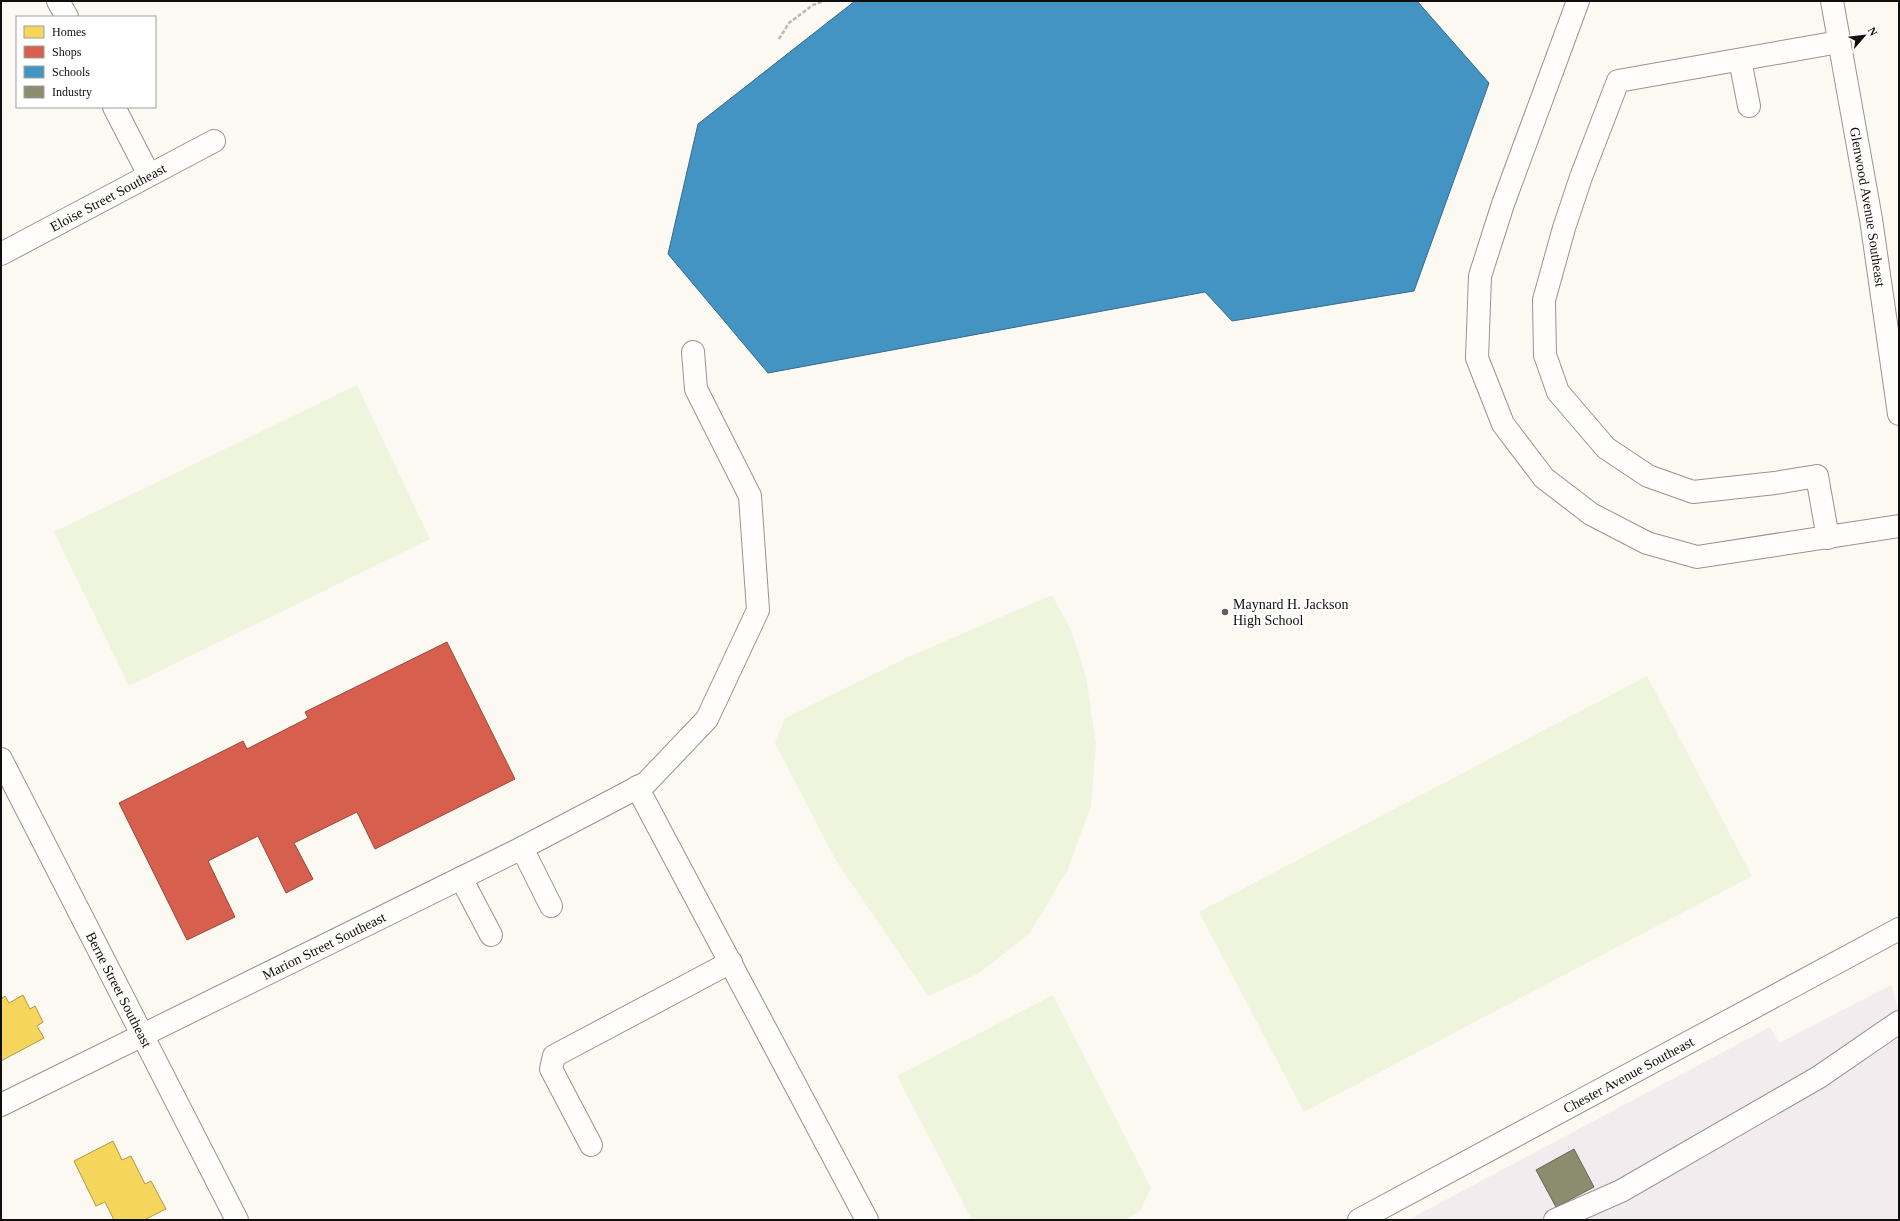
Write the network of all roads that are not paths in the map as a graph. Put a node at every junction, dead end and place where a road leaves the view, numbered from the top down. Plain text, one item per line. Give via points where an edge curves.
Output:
1 (58, 1) edge
2 (1578, 1) edge
3 (1832, 1) edge
4 (66, 16) edge
5 (1839, 42) junction
6 (1740, 60) junction
7 (1749, 106) dead end
8 (115, 108) edge
9 (214, 141) dead end
10 (149, 175) junction
11 (1, 254) edge
12 (693, 352) dead end
13 (1899, 414) edge
14 (1899, 526) edge
15 (1828, 538) junction
16 (1, 759) edge
17 (642, 785) junction
18 (522, 848) junction
19 (461, 878) junction
20 (551, 906) dead end
21 (1899, 929) edge
22 (491, 936) dead end
23 (731, 962) junction
24 (1899, 1022) edge
25 (143, 1034) junction
26 (1, 1105) edge
27 (591, 1145) dead end
28 (237, 1220) edge
29 (867, 1220) edge
30 (1359, 1220) edge
31 (1555, 1220) edge

1 - 4 street
2 - 15 street via 1503,204 1480,276 1477,358 1503,424 1544,478 1591,514 1647,543 1697,557
3 - 5 street, Glenwood Avenue Southeast
5 - 6 street
5 - 13 street, Glenwood Avenue Southeast via 1871,219
6 - 7 street
6 - 15 street via 1618,81 1581,177 1544,300 1545,354 1558,392 1606,448 1648,476 1693,492 1816,476
8 - 10 street
9 - 10 street, Eloise Street Southeast
10 - 11 street, Eloise Street Southeast
12 - 17 street, Marion Street Southeast via 696,389 750,496 758,610 707,719
14 - 15 street
16 - 25 street, Berne Street Southeast
17 - 18 street, Marion Street Southeast
17 - 23 street
18 - 19 street, Marion Street Southeast
18 - 20 street
19 - 22 street
19 - 25 street, Marion Street Southeast
21 - 30 street, Chester Avenue Southeast
23 - 27 street via 554,1056 551,1069
23 - 29 street
24 - 31 street via 1819,1077 1628,1187
25 - 26 street, Marion Street Southeast
25 - 28 street, Berne Street Southeast

